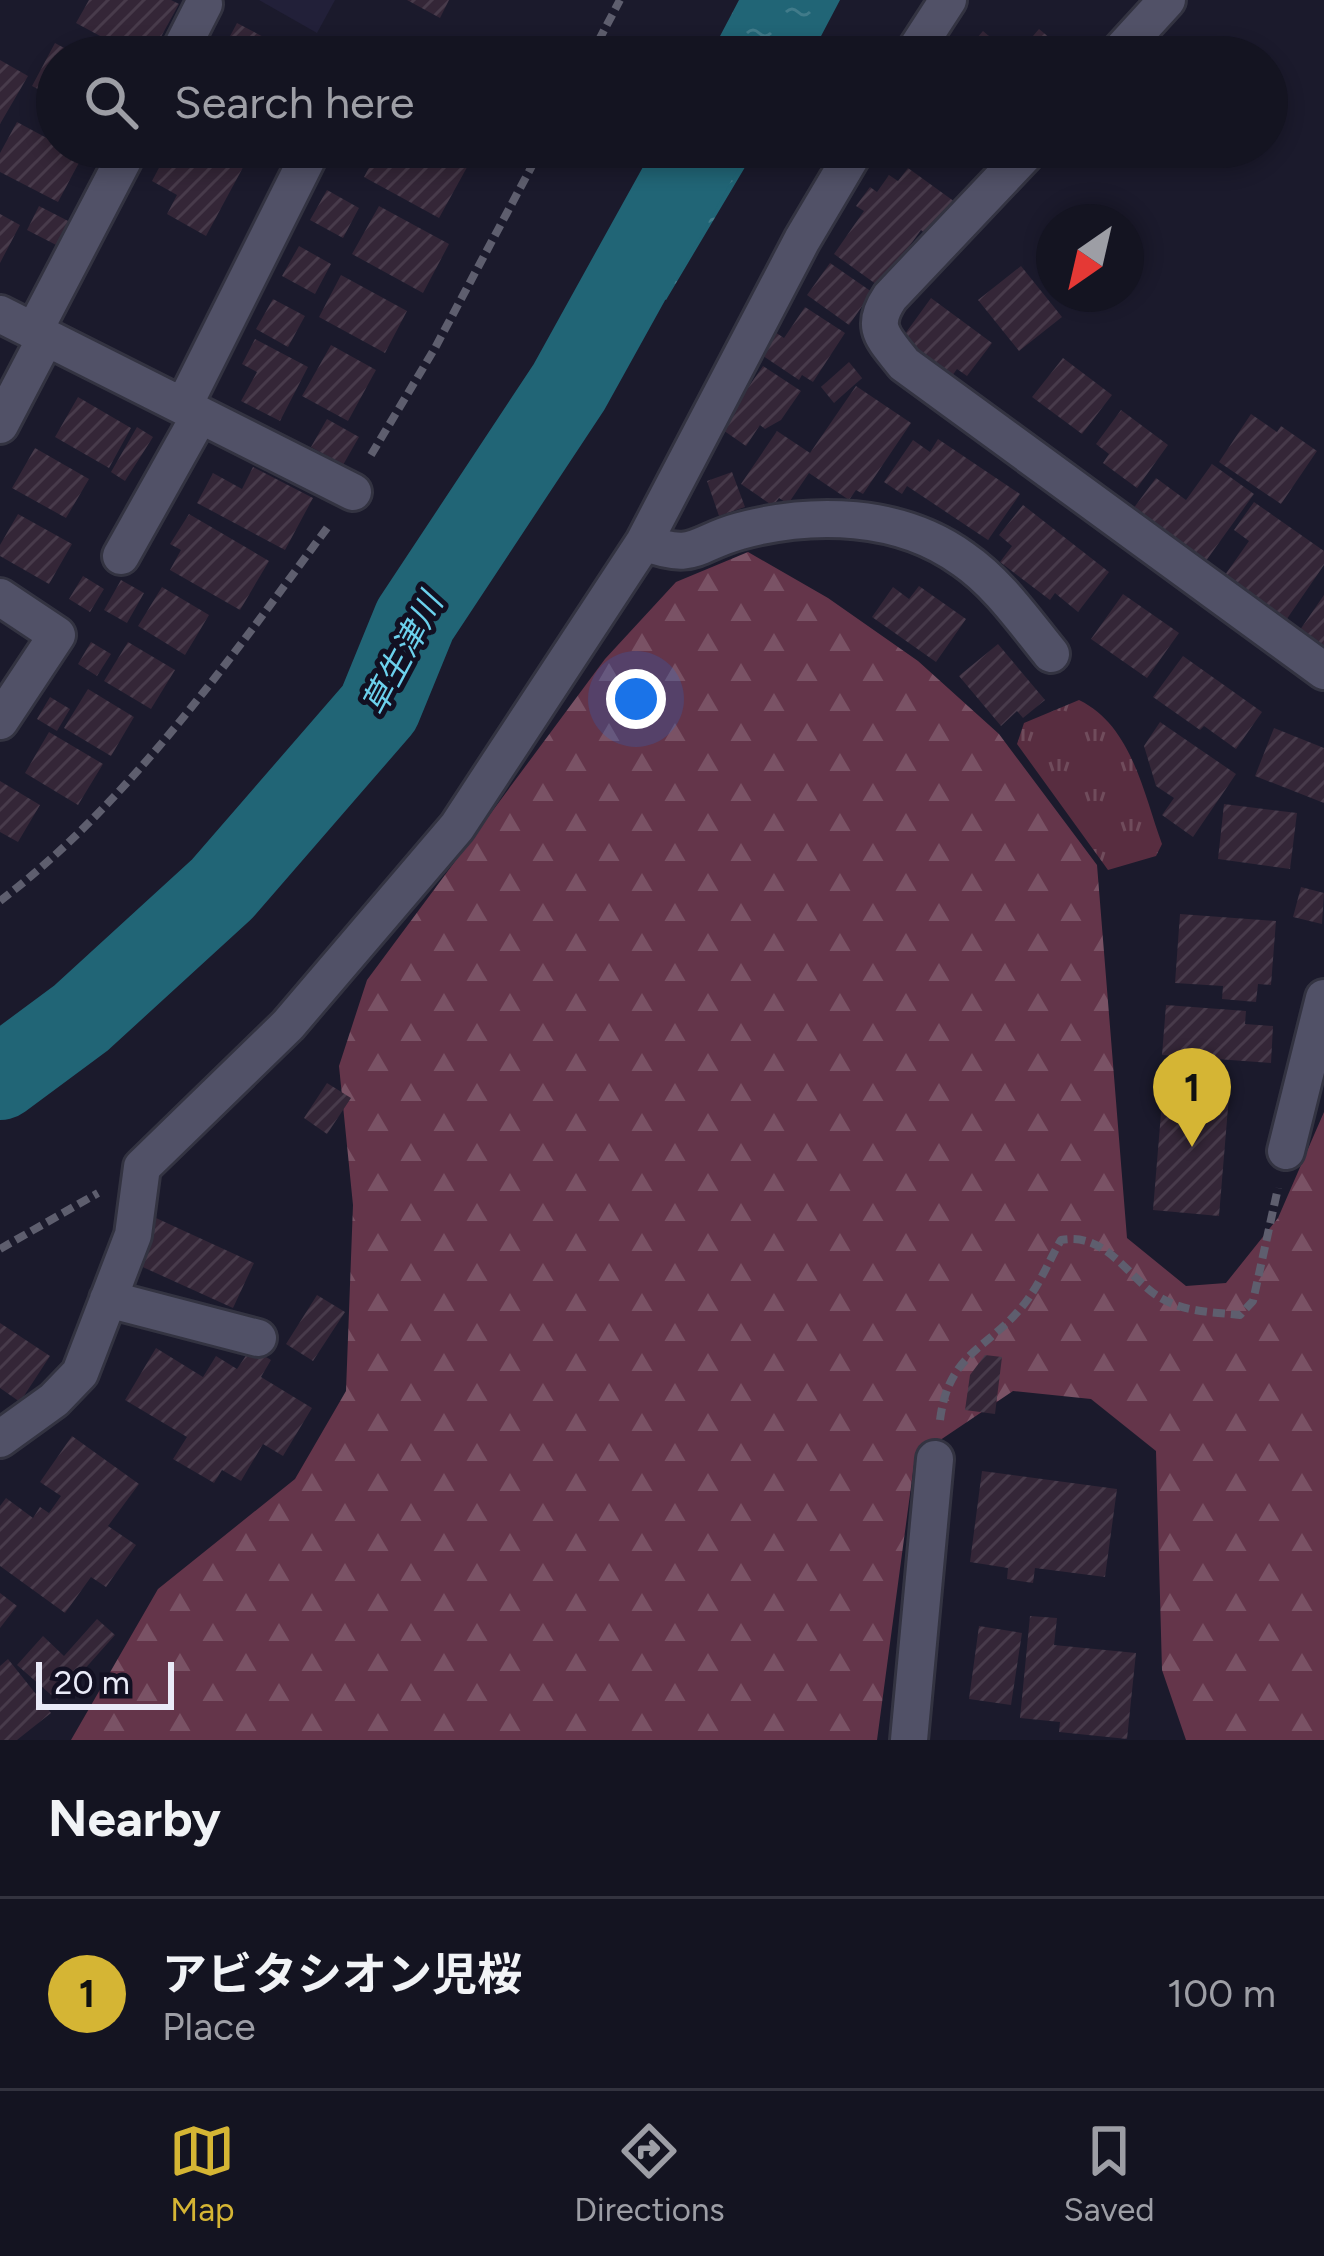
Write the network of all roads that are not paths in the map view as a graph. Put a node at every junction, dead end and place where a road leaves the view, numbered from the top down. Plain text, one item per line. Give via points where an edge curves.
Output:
1 (948, 0) edge
2 (1167, 0) edge
3 (204, 4) dead end
4 (188, 36) edge
5 (925, 36) edge
6 (1134, 36) edge
7 (120, 168) edge
8 (303, 168) edge
9 (845, 168) edge
10 (1012, 168) edge
11 (0, 314) edge
12 (40, 334) junction
13 (192, 410) junction
14 (0, 425) edge
15 (353, 492) road end
16 (644, 542) junction
17 (121, 556) dead end
18 (0, 597) edge
19 (1051, 654) dead end
20 (1324, 671) edge
21 (0, 721) edge
22 (1324, 998) edge
23 (1286, 1151) road end
24 (108, 1300) junction
25 (258, 1338) dead end
26 (0, 1439) edge
27 (935, 1459) road end
28 (909, 1740) edge

1 - 5 street
2 - 6 street
3 - 4 street
7 - 12 street
8 - 13 street
9 - 16 street
10 - 20 street via 890,297 879,314 880,334 904,364
11 - 12 street
12 - 13 street
12 - 14 street
13 - 15 street
13 - 17 street
16 - 19 street via 689,553 794,521 890,526 964,559
16 - 24 street via 458,827 288,1025 142,1167 133,1235
18 - 21 street via 57,635
22 - 23 street
24 - 25 street
24 - 26 street via 80,1373
27 - 28 street

